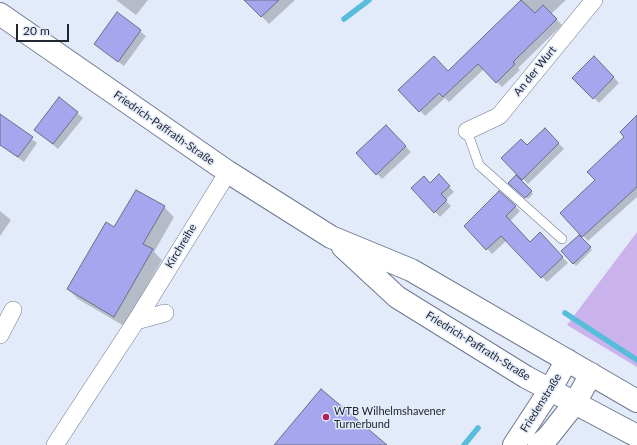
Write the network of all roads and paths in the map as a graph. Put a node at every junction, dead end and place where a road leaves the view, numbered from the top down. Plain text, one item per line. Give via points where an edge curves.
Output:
1 (594, 0) edge
2 (0, 14) edge
3 (467, 131) joint
4 (228, 172) junction
5 (331, 237) junction
6 (562, 239) dead end
7 (13, 310) dead end
8 (164, 312) dead end
9 (136, 321) junction
10 (0, 335) edge
11 (567, 360) junction
12 (591, 374) junction
13 (550, 390) junction
14 (637, 401) edge
15 (575, 403) junction
16 (637, 436) edge
17 (55, 445) edge
18 (514, 445) edge
19 (539, 445) edge

1 - 3 street, An der Wurt via 499,116
2 - 4 main road, Friedrich-Paffrath-Straße
3 - 6 lane via 479,165
4 - 5 main road, Friedrich-Paffrath-Straße
4 - 9 street, Kirchreihe
5 - 11 main road, Friedrich-Paffrath-Straße via 411,270
5 - 13 main road, Friedrich-Paffrath-Straße via 398,297
7 - 10 street
8 - 9 street
9 - 17 street, Kirchreihe
11 - 12 main road, Friedrich-Paffrath-Straße
11 - 13 main road, Friedenstraße
12 - 14 main road, Friedrich-Paffrath-Straße
12 - 15 main road, Friedenstraße
13 - 15 main road, Friedrich-Paffrath-Straße
13 - 18 main road, Friedenstraße
15 - 16 main road, Friedrich-Paffrath-Straße
15 - 19 main road, Friedenstraße

